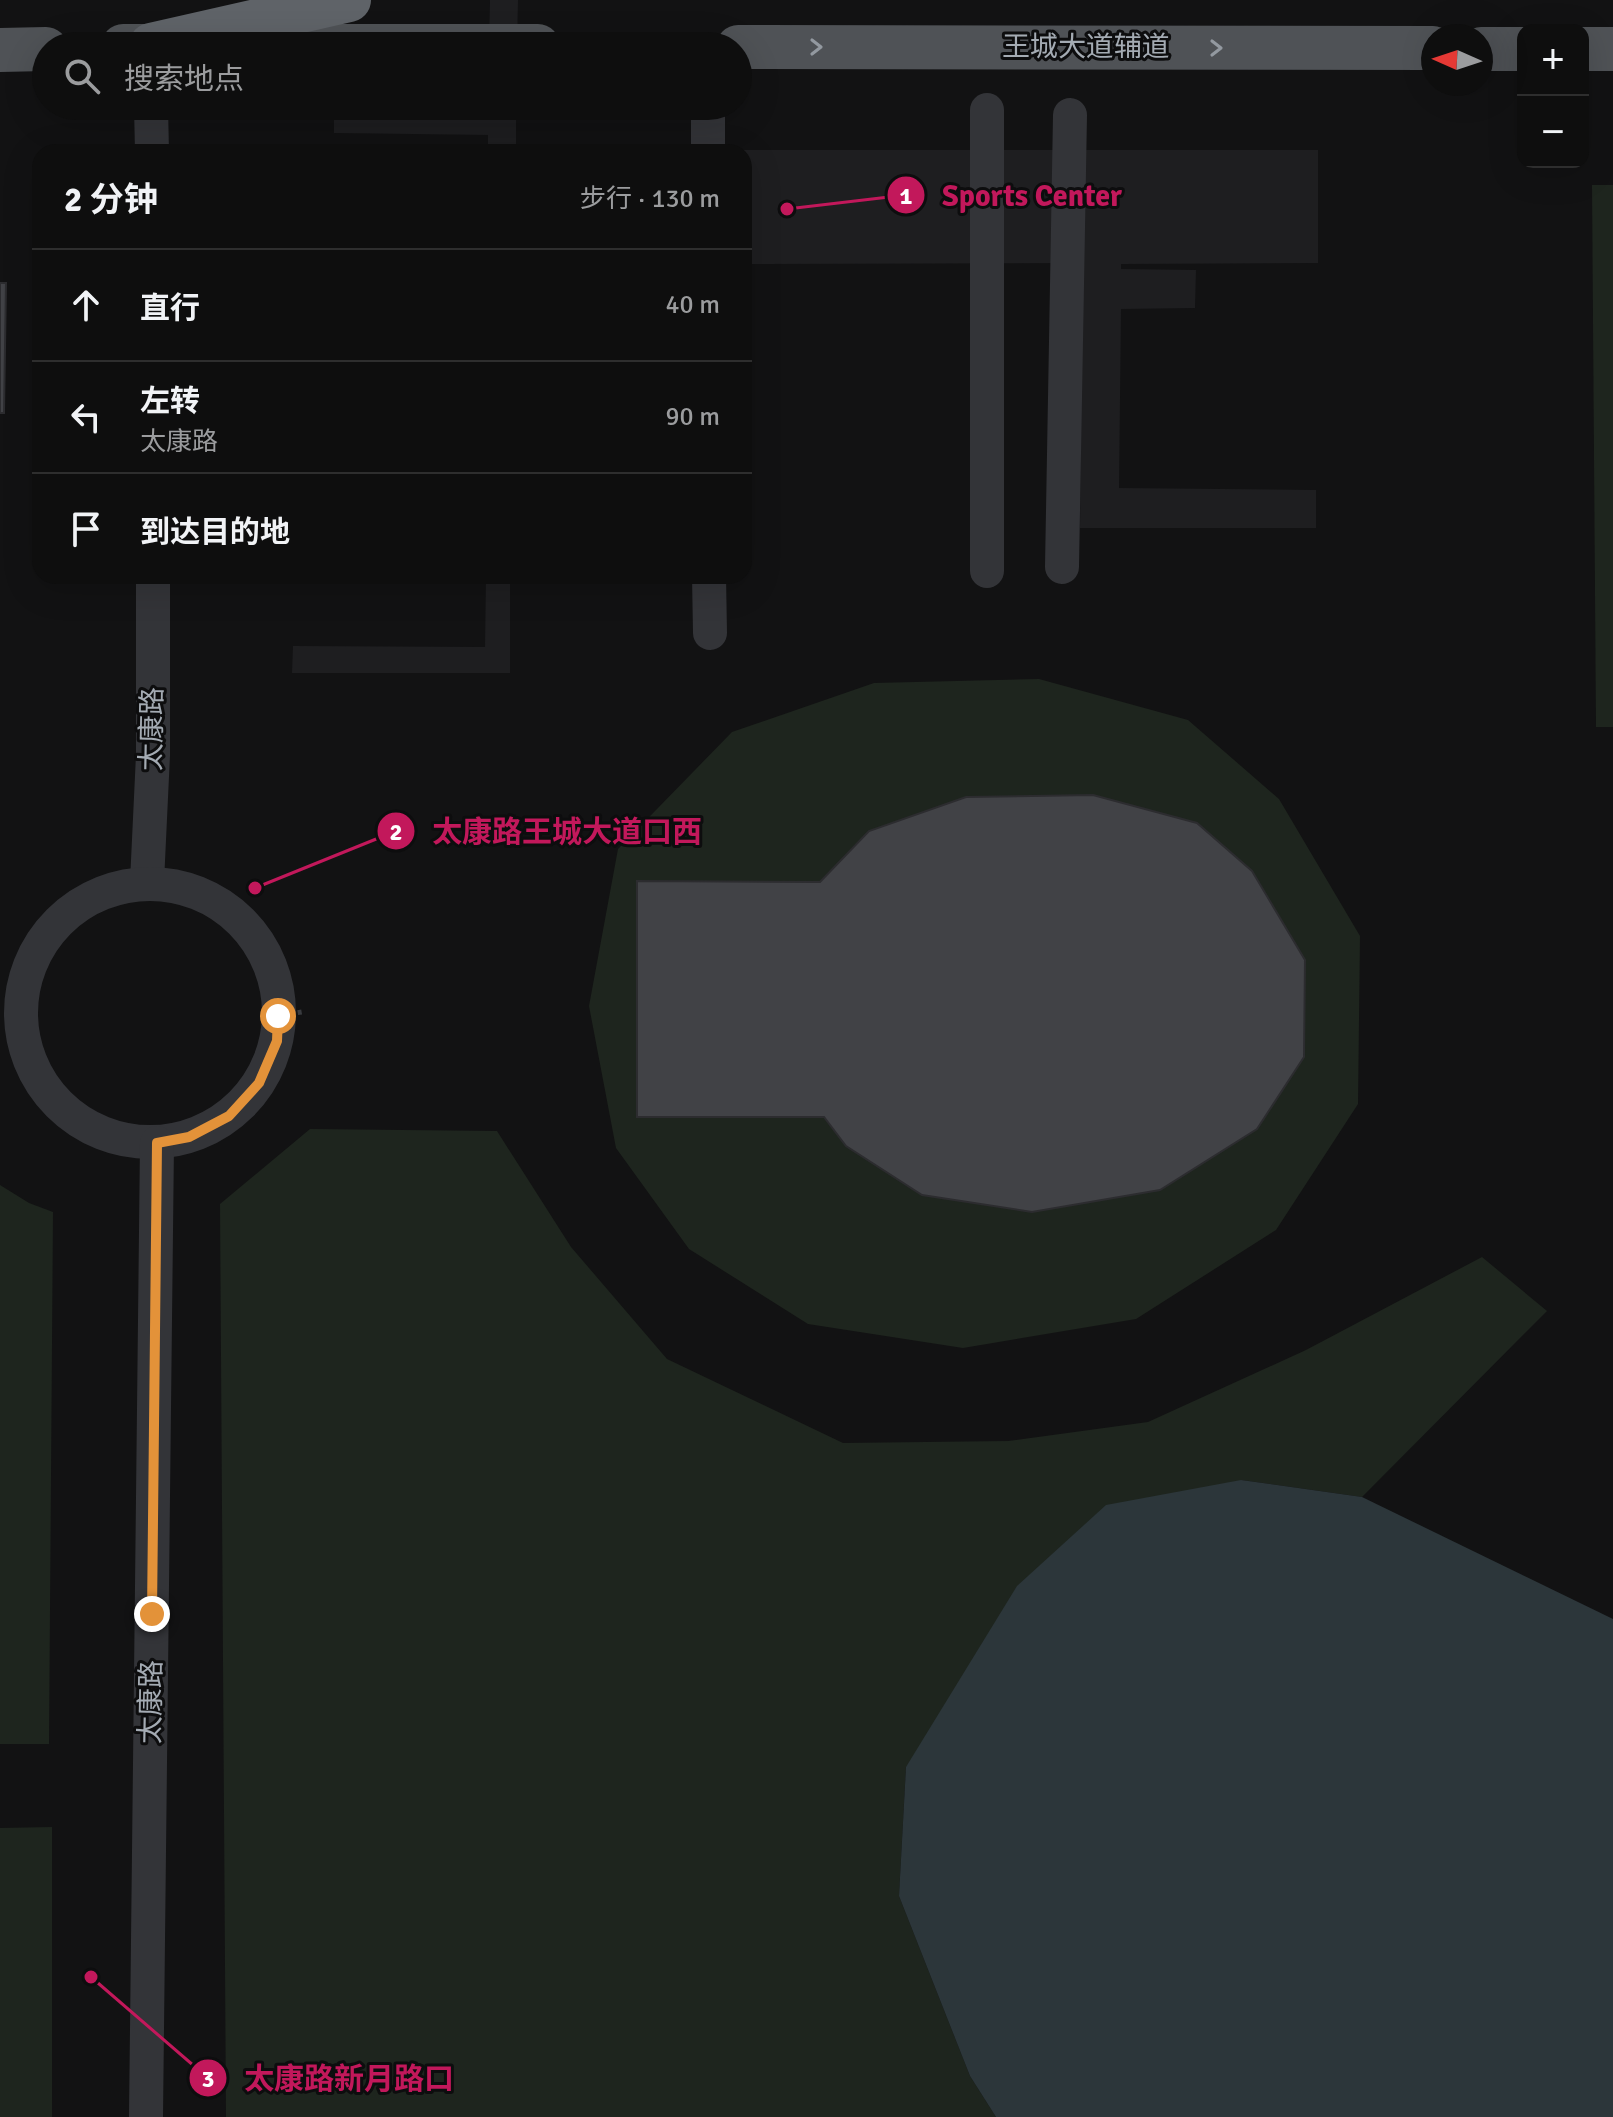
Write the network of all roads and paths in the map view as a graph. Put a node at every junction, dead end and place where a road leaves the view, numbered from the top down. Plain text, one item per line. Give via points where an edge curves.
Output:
1 (349, 0) edge
2 (211, 32) edge
3 (752, 47) edge
4 (1421, 48) edge
5 (32, 49) edge
6 (1493, 49) edge
7 (1517, 49) edge
8 (1589, 49) edge
9 (1613, 49) edge
10 (0, 50) edge
11 (987, 110) dead end
12 (1070, 115) dead end
13 (151, 120) edge
14 (708, 120) edge
15 (152, 144) edge
16 (708, 144) edge
17 (1062, 567) dead end
18 (987, 571) dead end
19 (153, 584) edge
20 (709, 584) edge
21 (710, 633) dead end
22 (147, 882) junction
23 (10, 996) edge
24 (157, 1143) junction
25 (146, 2117) edge

1 - 2 highway
3 -> 4 main road, 王城大道辅道
5 - 10 main road
6 - 7 main road
8 - 9 main road
11 - 18 street
12 - 17 street
13 - 15 street
14 - 16 street
19 - 22 street, 太康路
20 - 21 street
22 - 23 street via 102,890 64,914 35,950
22 - 24 street via 192,889 231,910 261,944 279,996 293,1014 259,1083 229,1116 189,1137
23 - 24 street via 40,1084 71,1117 112,1138
24 - 25 street, 太康路

